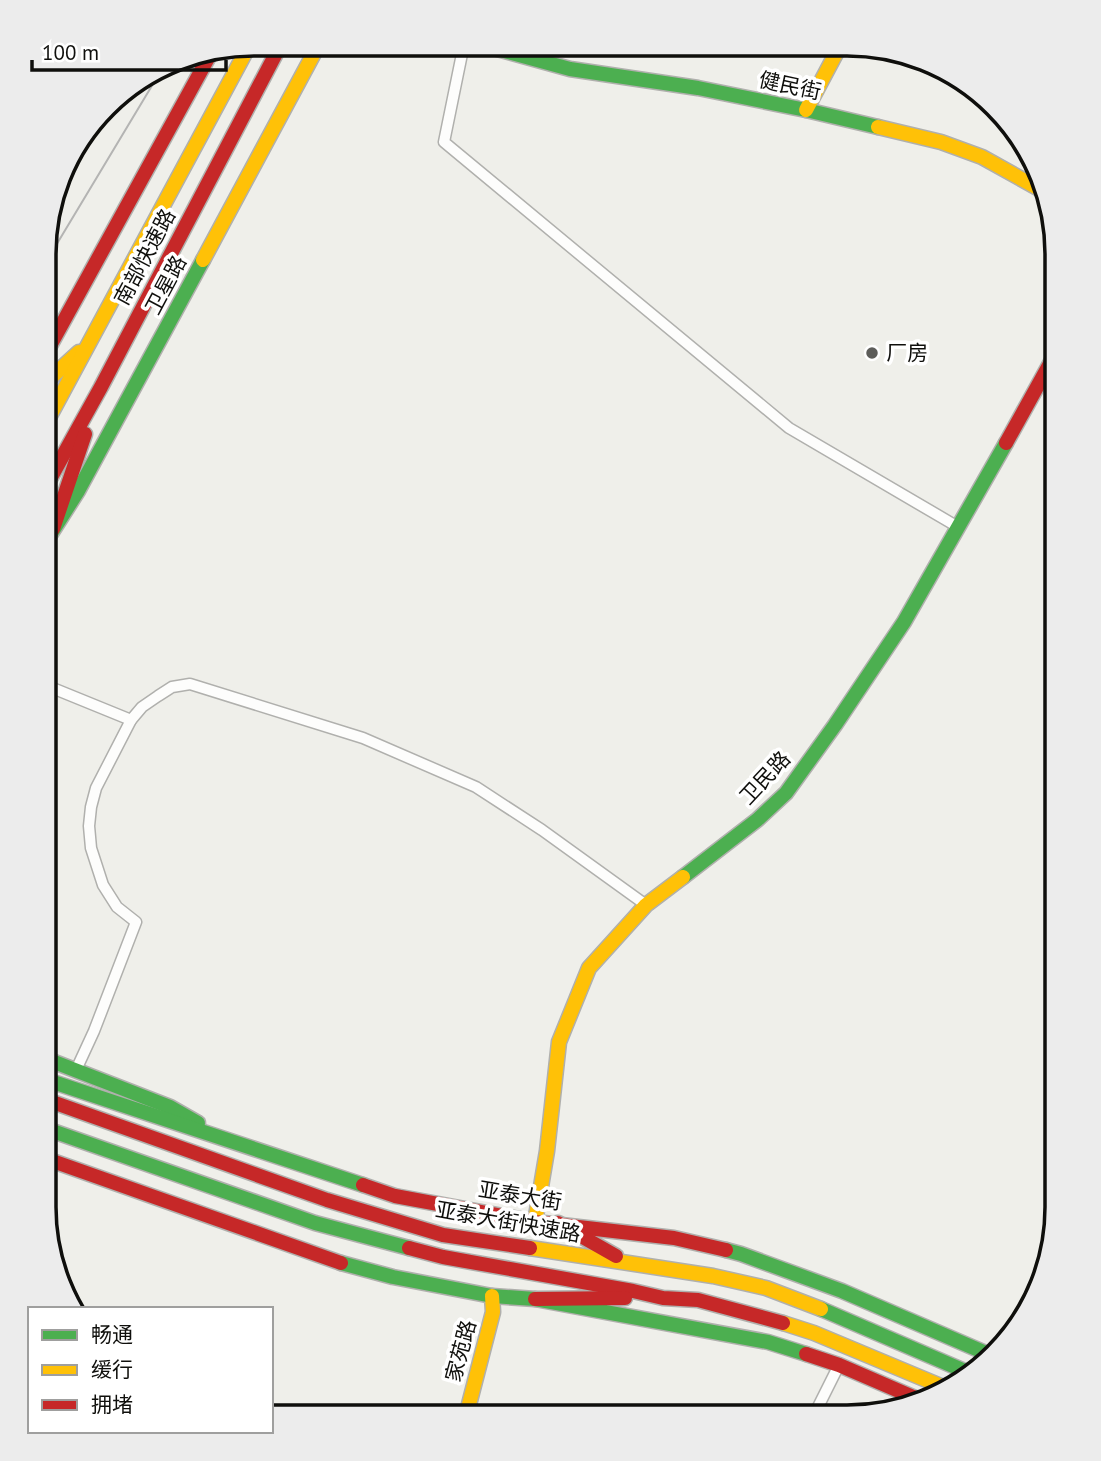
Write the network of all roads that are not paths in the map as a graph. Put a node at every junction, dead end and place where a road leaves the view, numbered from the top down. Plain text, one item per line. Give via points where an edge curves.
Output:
1 (244, 56) edge
2 (275, 56) edge
3 (313, 56) edge
4 (462, 56) edge
5 (523, 56) edge
6 (835, 56) edge
7 (206, 62) edge
8 (806, 110) junction
9 (1033, 186) edge
10 (56, 335) edge
11 (90, 342) junction
12 (1045, 372) edge
13 (56, 373) edge
14 (101, 387) junction
15 (56, 405) edge
16 (56, 468) edge
17 (56, 520) edge
18 (56, 524) edge
19 (958, 527) junction
20 (56, 689) edge
21 (131, 719) junction
22 (646, 905) junction
23 (56, 1063) edge
24 (76, 1070) junction
25 (56, 1083) edge
26 (56, 1103) edge
27 (56, 1132) edge
28 (224, 1139) junction
29 (56, 1161) edge
30 (535, 1222) junction
31 (558, 1223) junction
32 (632, 1265) junction
33 (492, 1296) junction
34 (663, 1298) junction
35 (535, 1299) junction
36 (982, 1352) edge
37 (839, 1365) junction
38 (961, 1369) edge
39 (936, 1384) edge
40 (909, 1395) edge
41 (469, 1405) edge
42 (819, 1405) edge

1 - 11 main road, 南部快速路
2 - 14 main road, 南部快速路
3 - 18 main road, 卫星路
4 - 19 street via 444,142 789,428
5 - 8 main road, 健民街 via 570,69
6 - 8 main road
7 - 10 main road
8 - 9 main road, 健民街 via 941,142 982,157
11 - 13 main road
11 - 15 main road, 南部快速路
12 - 19 main road, 卫民路
14 - 16 main road, 南部快速路
14 - 17 main road
19 - 22 main road, 卫民路 via 904,622 786,793
20 - 21 street
21 - 22 street via 165,691 190,684 363,738 476,787
21 - 24 street via 96,788 89,826 103,885 117,907 136,922
22 - 30 main road, 卫民路 via 589,968 559,1042
23 - 24 main road
24 - 28 main road via 170,1107
25 - 28 main road, 亚泰大街
26 - 32 main road, 亚泰大街快速路 via 327,1200 443,1235
27 - 34 main road via 315,1223 443,1257
28 - 30 main road, 亚泰大街 via 395,1196
29 - 33 main road via 334,1261
30 - 31 main road, 亚泰大街
31 - 32 main road
31 - 36 main road, 亚泰大街 via 674,1238 741,1254 842,1291
32 - 38 main road, 亚泰大街快速路 via 766,1287
33 - 35 main road
33 - 41 main road, 家苑路 via 493,1312
34 - 35 main road
34 - 39 main road via 698,1300 814,1333
35 - 37 main road via 768,1342
37 - 40 main road
37 - 42 street

